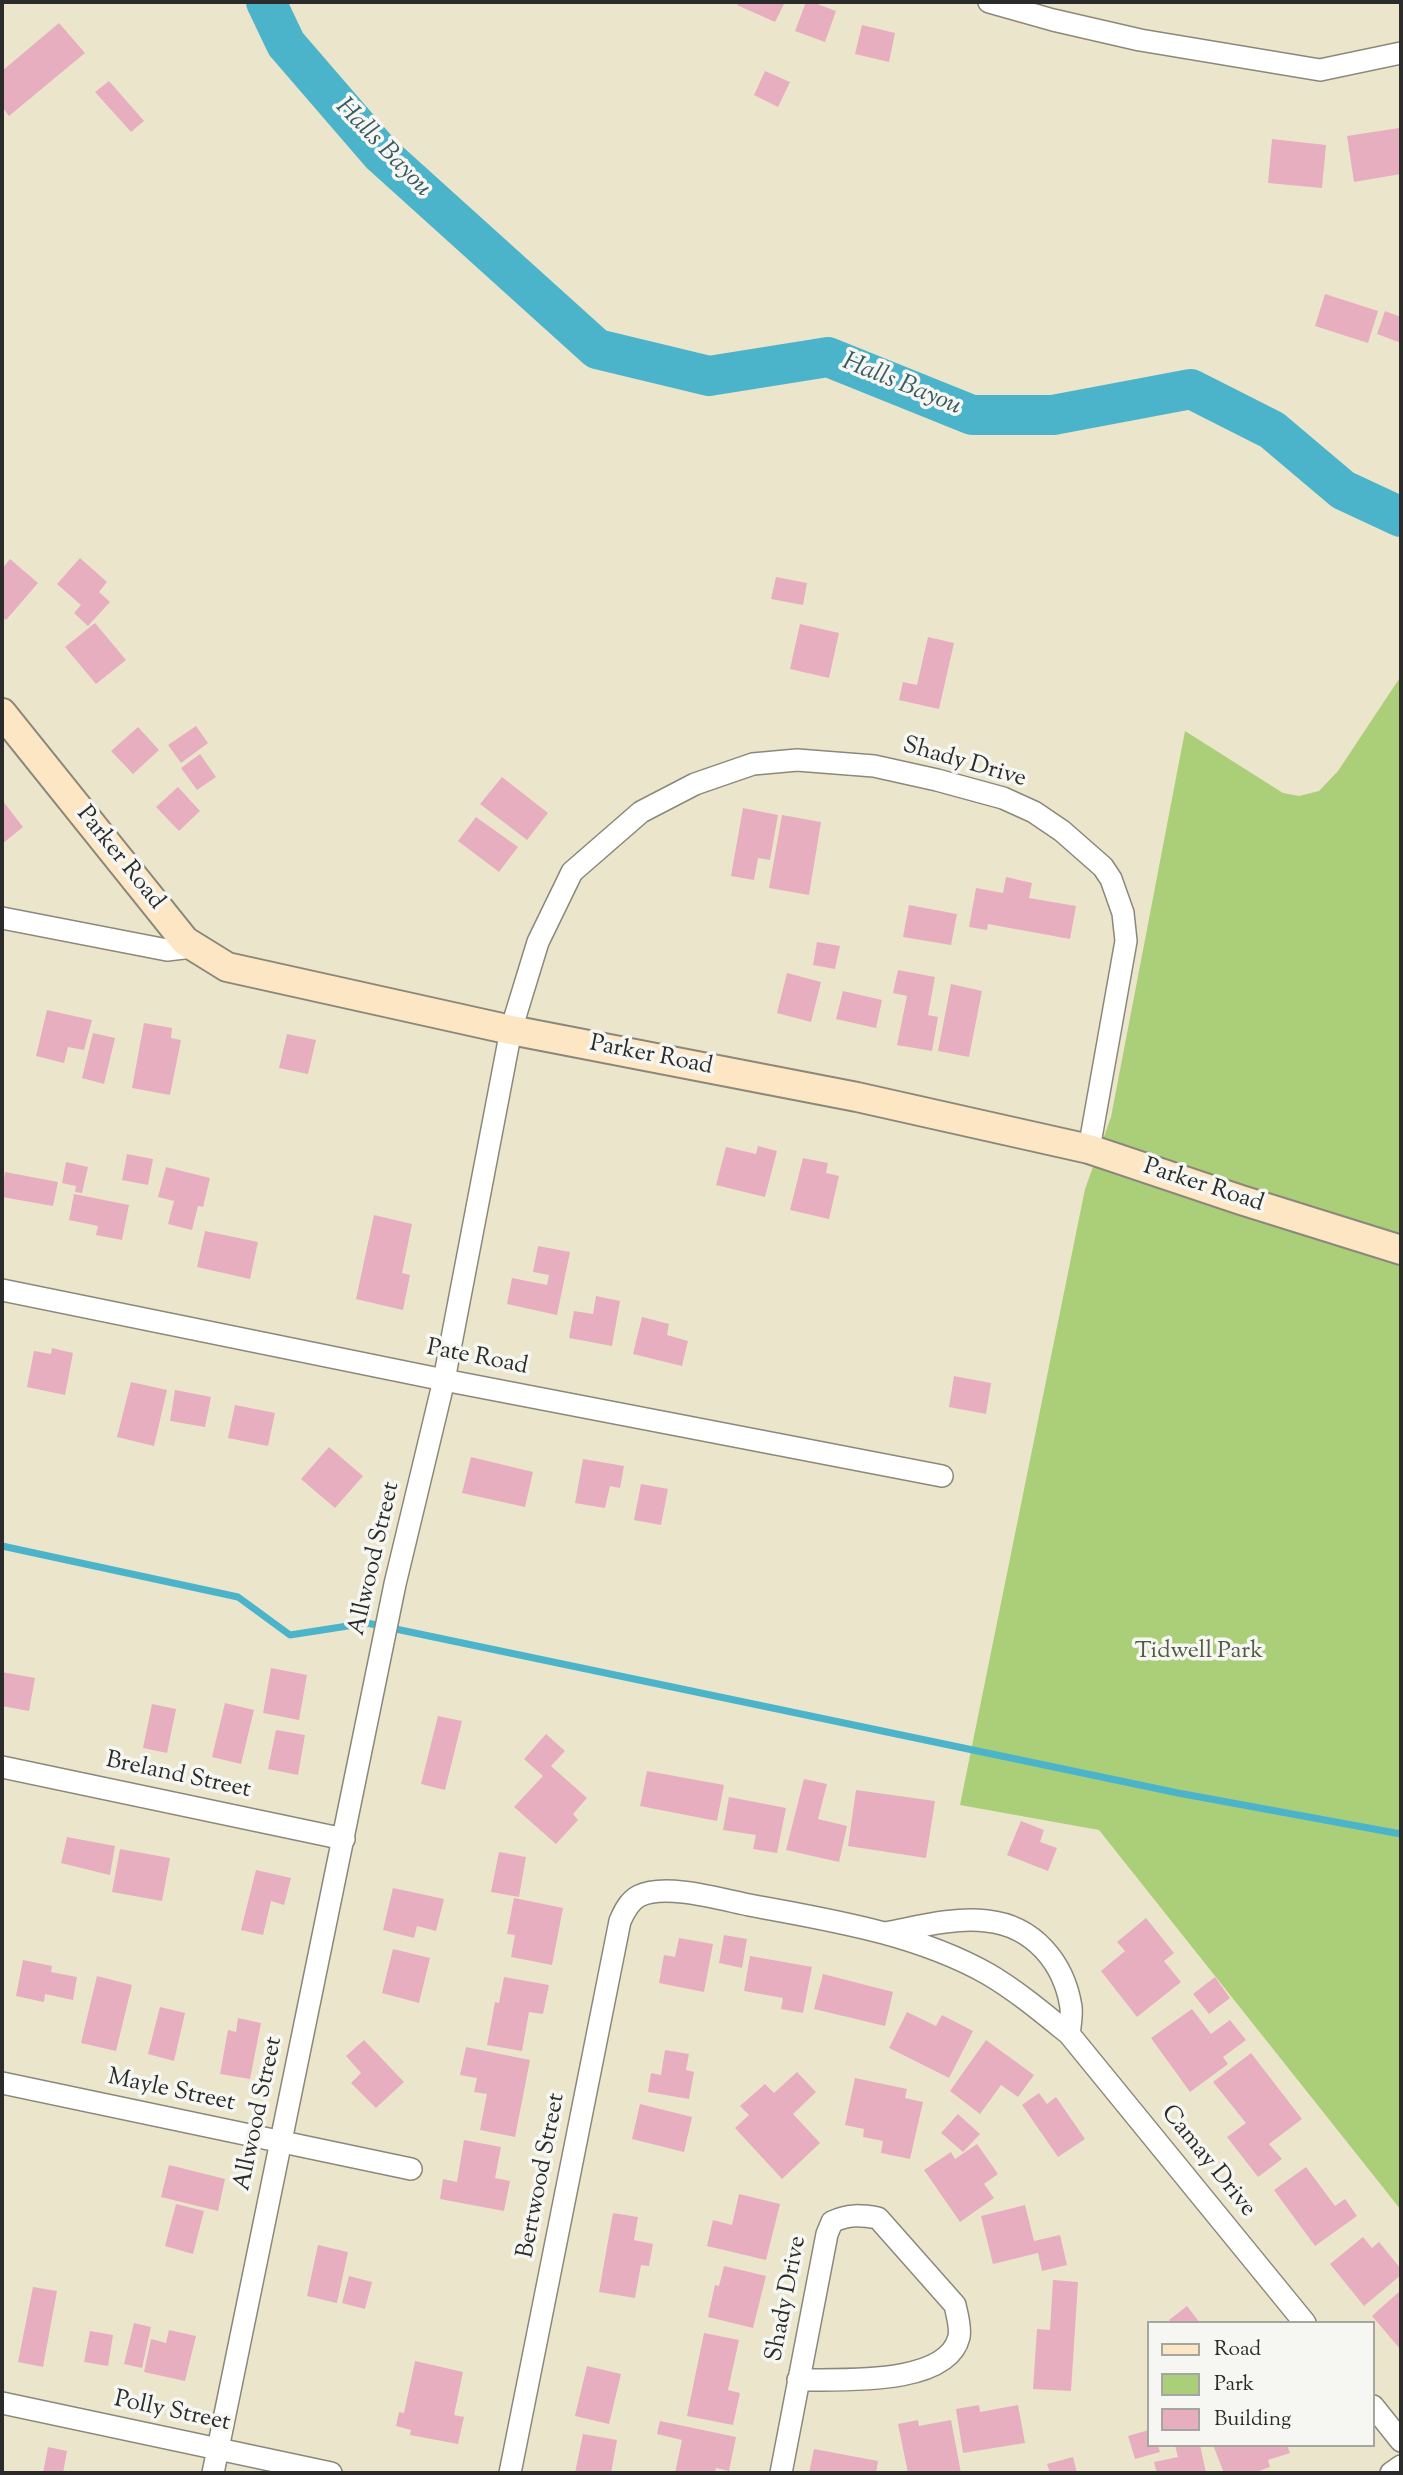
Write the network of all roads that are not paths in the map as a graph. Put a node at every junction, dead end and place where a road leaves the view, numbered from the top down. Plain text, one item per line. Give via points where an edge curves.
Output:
1 (989, 2) edge
2 (1401, 53) edge
3 (2, 713) edge
4 (753, 764) joint
5 (2, 918) edge
6 (179, 948) junction
7 (511, 1030) junction
8 (1089, 1149) junction
9 (1401, 1250) edge
10 (2, 1290) edge
11 (444, 1380) junction
12 (942, 1476) dead end
13 (2, 1767) edge
14 (344, 1839) junction
15 (639, 1896) joint
16 (882, 1933) junction
17 (1069, 2034) junction
18 (2, 2084) edge
19 (281, 2142) junction
20 (411, 2169) dead end
21 (1303, 2321) edge
22 (798, 2380) junction
23 (2, 2403) edge
24 (1375, 2408) edge
25 (1401, 2441) edge
26 (218, 2450) junction
27 (1401, 2466) edge
28 (213, 2473) edge
29 (331, 2473) edge
30 (510, 2473) edge
31 (780, 2473) edge
32 (1391, 2473) edge

1 - 2 street via 1140,40 1320,70
3 - 6 main road, Parker Road
4 - 7 street, Allwood Street via 695,784 641,812 572,872 538,942
4 - 8 street, Shady Drive via 797,760 874,766 1003,797 1062,831 1103,867 1118,892 1126,941
5 - 6 street
6 - 7 main road, Parker Road via 226,967
7 - 8 main road, Parker Road via 857,1097
7 - 11 street, Allwood Street
8 - 9 main road, Parker Road
10 - 11 street, Pate Road
11 - 12 street, Pate Road
11 - 14 street, Allwood Street via 395,1584
13 - 14 street, Breland Street
14 - 19 street, Allwood Street
15 - 16 street, Camay Drive via 674,1890
15 - 30 street, Bertwood Street via 620,1921
16 - 17 street, Camay Drive via 988,1974
16 - 17 street, Camay Drive via 952,1921 989,1921 1023,1932 1048,1952 1063,1978 1072,2010
17 - 21 street, Camay Drive
18 - 19 street, Mayle Street
19 - 20 street, Mayle Street
19 - 26 street, Allwood Street
22 - 22 street, Shady Drive via 832,2222 844,2216 878,2218 955,2305 959,2338 940,2363 917,2371 885,2377
22 - 31 street, Shady Drive
23 - 26 street, Polly Street
24 - 25 street
26 - 28 street, Allwood Street
26 - 29 street, Polly Street
27 - 32 street

